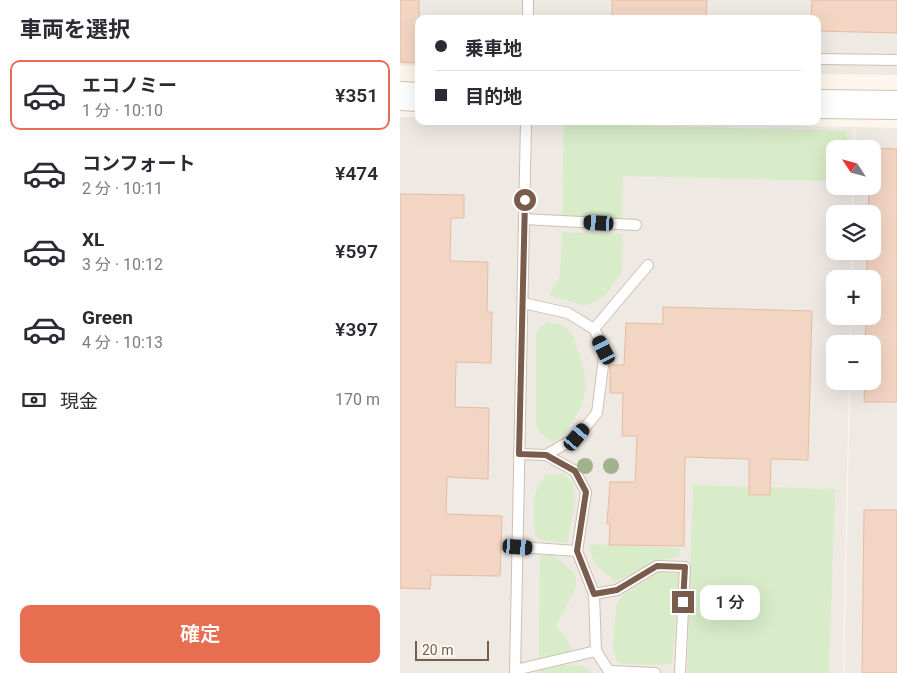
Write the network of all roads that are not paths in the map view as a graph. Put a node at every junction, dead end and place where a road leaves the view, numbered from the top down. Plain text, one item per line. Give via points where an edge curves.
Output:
1 (528, 0) edge
2 (528, 15) edge
3 (821, 59) edge
4 (897, 60) edge
5 (400, 96) edge
6 (415, 97) edge
7 (821, 104) edge
8 (897, 105) edge
9 (526, 125) edge
10 (524, 220) junction
11 (636, 225) dead end
12 (648, 265) dead end
13 (523, 303) junction
14 (594, 329) junction
15 (519, 454) junction
16 (546, 455) junction
17 (518, 547) junction
18 (577, 551) junction
19 (594, 594) junction
20 (596, 651) junction
21 (515, 672) edge
22 (610, 672) edge
23 (655, 673) edge
24 (680, 673) edge

1 - 2 lane
3 - 4 lane
5 - 6 street
7 - 8 street
9 - 10 lane
10 - 11 lane
10 - 13 lane
12 - 14 lane
13 - 14 lane via 568,313
13 - 15 lane
14 - 16 lane via 604,350 598,412 577,437
15 - 16 lane
15 - 17 lane
16 - 18 lane via 575,471 586,492
17 - 18 lane
17 - 21 lane
18 - 19 lane
19 - 20 lane
19 - 24 lane via 617,590 657,566 685,567
20 - 21 lane
20 - 22 lane
22 - 23 lane

